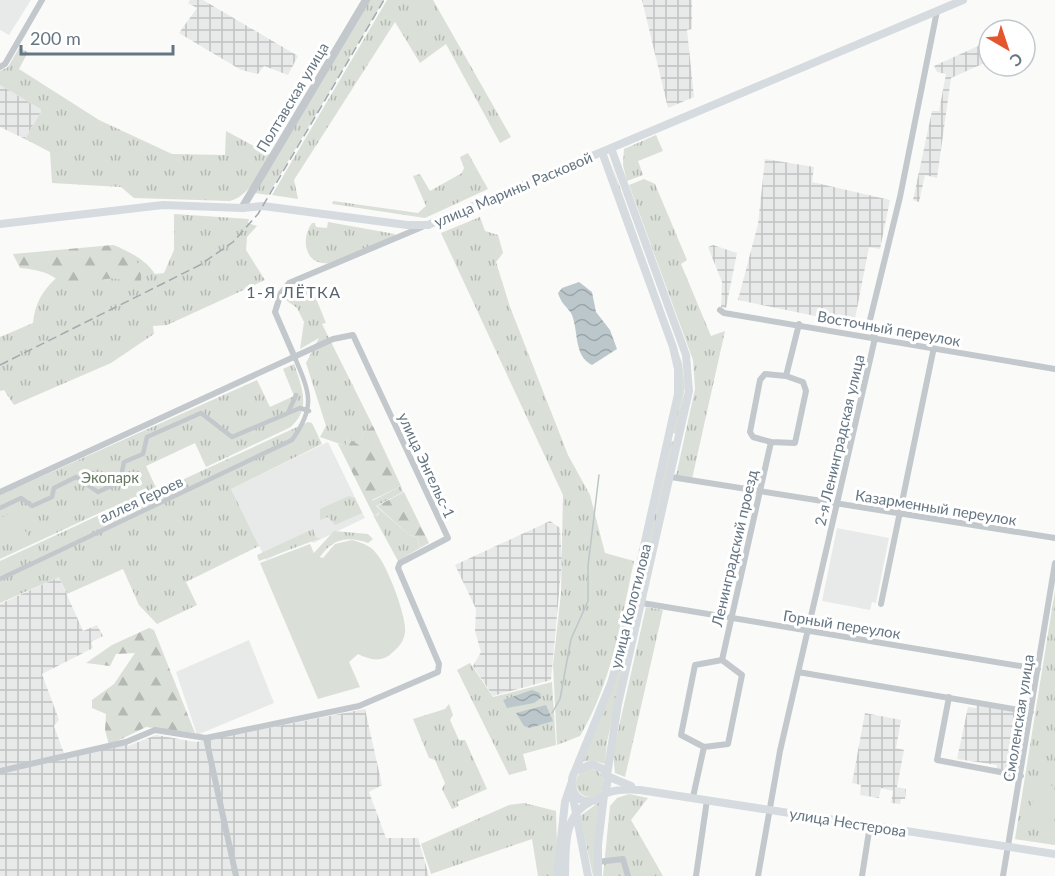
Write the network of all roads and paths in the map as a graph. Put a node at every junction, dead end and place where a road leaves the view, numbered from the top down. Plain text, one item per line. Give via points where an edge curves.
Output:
1 (42, 0) edge
2 (366, 0) edge
3 (963, 0) edge
4 (937, 11) junction
5 (0, 67) edge
6 (611, 148) junction
7 (602, 152) junction
8 (242, 208) junction
9 (0, 224) edge
10 (428, 225) junction
11 (720, 310) dead end
12 (800, 324) junction
13 (875, 338) junction
14 (934, 347) junction
15 (295, 358) junction
16 (1055, 369) edge
17 (786, 376) junction
18 (296, 395) dead end
19 (309, 411) junction
20 (288, 412) junction
21 (670, 436) junction
22 (680, 438) junction
23 (771, 442) junction
24 (671, 477) junction
25 (0, 492) edge
26 (761, 492) junction
27 (837, 503) junction
28 (0, 508) edge
29 (900, 513) junction
30 (1055, 538) edge
31 (1055, 563) edge
32 (0, 579) edge
33 (642, 603) junction
34 (881, 604) dead end
35 (730, 616) junction
36 (807, 631) junction
37 (722, 660) junction
38 (1038, 669) junction
39 (798, 672) junction
40 (949, 697) junction
41 (1031, 712) junction
42 (206, 738) junction
43 (704, 747) junction
44 (0, 771) edge
45 (575, 771) junction
46 (607, 775) junction
47 (1021, 776) junction
48 (571, 786) junction
49 (640, 790) junction
50 (604, 794) junction
51 (693, 797) junction
52 (707, 800) junction
53 (592, 801) junction
54 (769, 810) junction
55 (576, 813) junction
56 (870, 825) junction
57 (1008, 846) junction
58 (1055, 854) edge
59 (597, 862) junction
60 (236, 876) edge
61 (558, 876) edge
62 (565, 876) edge
63 (588, 876) edge
64 (598, 876) edge
65 (628, 876) edge
66 (696, 876) edge
67 (758, 876) edge
68 (862, 876) edge
69 (1003, 876) edge

1 - 5 street
2 - 8 street, Полтавская улица
3 - 4 main road, улица Марины Расковой
4 - 6 main road, улица Марины Расковой
4 - 13 street, 2-я Ленинградская улица via 900,197 870,320
6 - 7 main road, улица Марины Расковой
6 - 22 main road, улица Колотилова via 686,355 689,391
7 - 10 main road, улица Марины Расковой
7 - 21 main road, улица Колотилова via 673,347 678,394
8 - 9 main road, улица Марины Расковой via 164,205
8 - 10 main road, улица Марины Расковой via 263,206
10 - 15 street via 288,283 275,312
11 - 12 street, Восточный переулок
12 - 13 street, Восточный переулок
12 - 17 street
13 - 14 street, Восточный переулок
13 - 27 street, 2-я Ленинградская улица
14 - 16 street, Восточный переулок
14 - 29 street
15 - 19 street via 308,388
15 - 25 street, улица Энгельс-1
15 - 42 street, улица Энгельс-1 via 353,335 448,538 400,563 398,568 440,668 366,704
17 - 23 street via 805,384 795,443
17 - 23 street via 765,374 760,380 750,432 753,437
18 - 20 street
19 - 20 street via 300,408
19 - 32 street, аллея Героев via 292,440
20 - 28 street via 232,437 201,412 147,436 143,454 124,462 120,482 114,485 98,492 76,477 54,488 52,497 32,506 21,498
21 - 22 main road
21 - 45 main road, улица Колотилова via 620,653
22 - 24 main road, улица Колотилова
23 - 26 street, Ленинградский проезд
24 - 26 street, Казарменный переулок
24 - 33 main road, улица Колотилова
26 - 27 street, Казарменный переулок
26 - 35 street, Ленинградский проезд
27 - 29 street, Казарменный переулок
27 - 36 street, 2-я Ленинградская улица
29 - 30 street, Казарменный переулок
29 - 34 street
31 - 38 street, Смоленская улица
33 - 35 street, Горный переулок
33 - 46 main road, улица Колотилова via 613,725
35 - 36 street, Горный переулок
35 - 37 street, Ленинградский проезд
36 - 38 street, Горный переулок
36 - 39 street, 2-я Ленинградская улица
37 - 43 street via 742,675 728,744
37 - 43 street via 695,665 681,735
38 - 41 street, Смоленская улица
39 - 40 street
39 - 54 street, 2-я Ленинградская улица
40 - 41 street
40 - 47 street via 937,760
41 - 47 street, Смоленская улица
42 - 44 street, улица Энгельс-1 via 155,730 126,742
42 - 60 street
43 - 51 street
45 - 46 main road via 592,764
45 - 48 main road, улица Колотилова
46 - 49 main road, улица Нестерова
46 - 50 main road, улица Колотилова
47 - 57 street, Смоленская улица
48 - 53 main road via 580,799
48 - 55 main road, улица Колотилова
48 - 61 main road via 565,802
49 - 50 main road, улица Нестерова
49 - 51 main road, улица Нестерова
50 - 53 main road
50 - 59 main road, улица Колотилова
51 - 52 main road, улица Нестерова
52 - 54 main road, улица Нестерова
52 - 66 street
53 - 55 main road
54 - 56 main road, улица Нестерова
54 - 67 street, 2-я Ленинградская улица
55 - 62 main road via 568,830
55 - 63 main road, улица Колотилова
56 - 57 main road, улица Нестерова
56 - 68 street
57 - 58 main road, улица Нестерова
57 - 69 street, Смоленская улица
59 - 64 main road, улица Колотилова
59 - 65 street via 623,859

